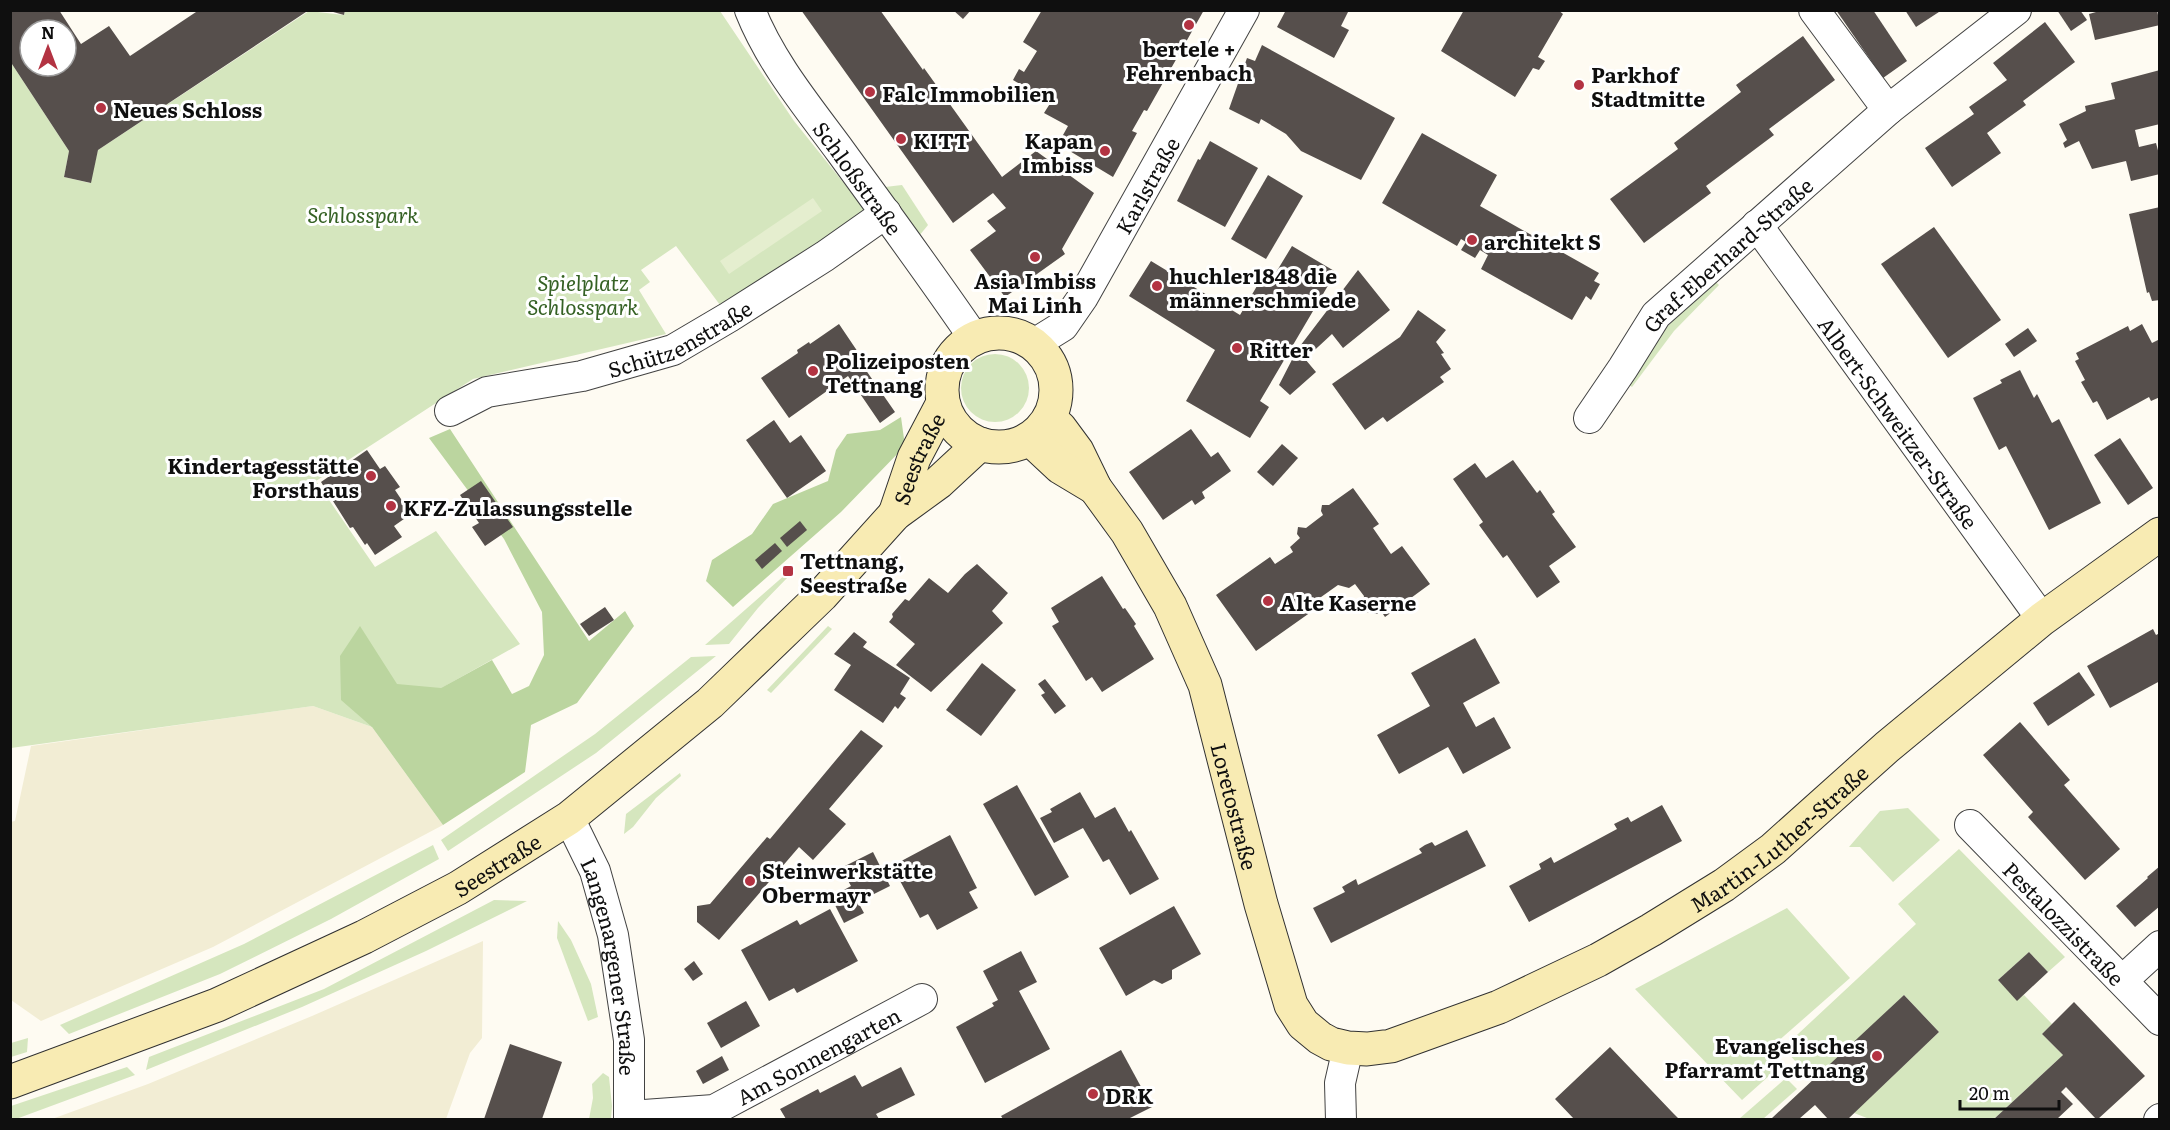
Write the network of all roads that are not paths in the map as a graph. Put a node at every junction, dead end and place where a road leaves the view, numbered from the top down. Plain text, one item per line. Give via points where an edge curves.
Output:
1 (750, 10) edge
2 (1244, 10) edge
3 (1814, 10) edge
4 (2016, 10) edge
5 (1888, 110) junction
6 (886, 213) junction
7 (1758, 225) junction
8 (974, 338) junction
9 (1034, 344) junction
10 (943, 403) junction
11 (450, 411) dead end
12 (1589, 418) dead end
13 (1039, 428) junction
14 (980, 444) junction
15 (895, 514) junction
16 (2160, 534) edge
17 (2042, 619) junction
18 (569, 818) junction
19 (1970, 825) dead end
20 (2160, 946) edge
21 (2123, 980) junction
22 (922, 999) dead end
23 (2160, 1020) edge
24 (1348, 1048) junction
25 (10, 1082) edge
26 (717, 1115) edge
27 (629, 1118) edge
28 (1341, 1119) edge

1 - 6 street, Schloßstraße via 760,34 809,111
2 - 9 street, Karlstraße via 1083,297 1063,326
3 - 5 street
4 - 5 street, Graf-Eberhard-Straße
5 - 7 street, Graf-Eberhard-Straße
6 - 8 street, Schloßstraße
6 - 11 street, Schützenstraße via 825,256 674,350 582,376 487,392
7 - 12 street, Graf-Eberhard-Straße via 1656,315
7 - 17 street, Albert-Schweitzer-Straße
8 - 9 main road via 1005,333
8 - 10 main road via 947,365
9 - 13 main road via 1047,359 1055,378 1055,398
10 - 14 main road via 955,426
10 - 15 main road, Seestraße via 914,458
13 - 14 main road via 1014,445
13 - 24 main road, Loretostraße via 1060,428 1165,596 1205,686 1291,1005 1303,1024 1320,1038
14 - 15 main road, Seestraße via 939,482
15 - 18 main road, Seestraße via 822,595 710,703
16 - 17 main road, Martin-Luther-Straße
17 - 24 main road, Martin-Luther-Straße via 1887,747 1773,849 1724,885 1598,960 1499,1007 1391,1046
18 - 25 main road, Seestraße via 458,888 364,937 217,1005
18 - 27 street, Langenargener Straße via 595,871 613,935 629,1040
19 - 21 street, Pestalozzistraße
20 - 21 street
21 - 23 street, Pestalozzistraße
22 - 26 street, Am Sonnengarten
24 - 28 street via 1340,1083
26 - 27 street, Am Sonnengarten

